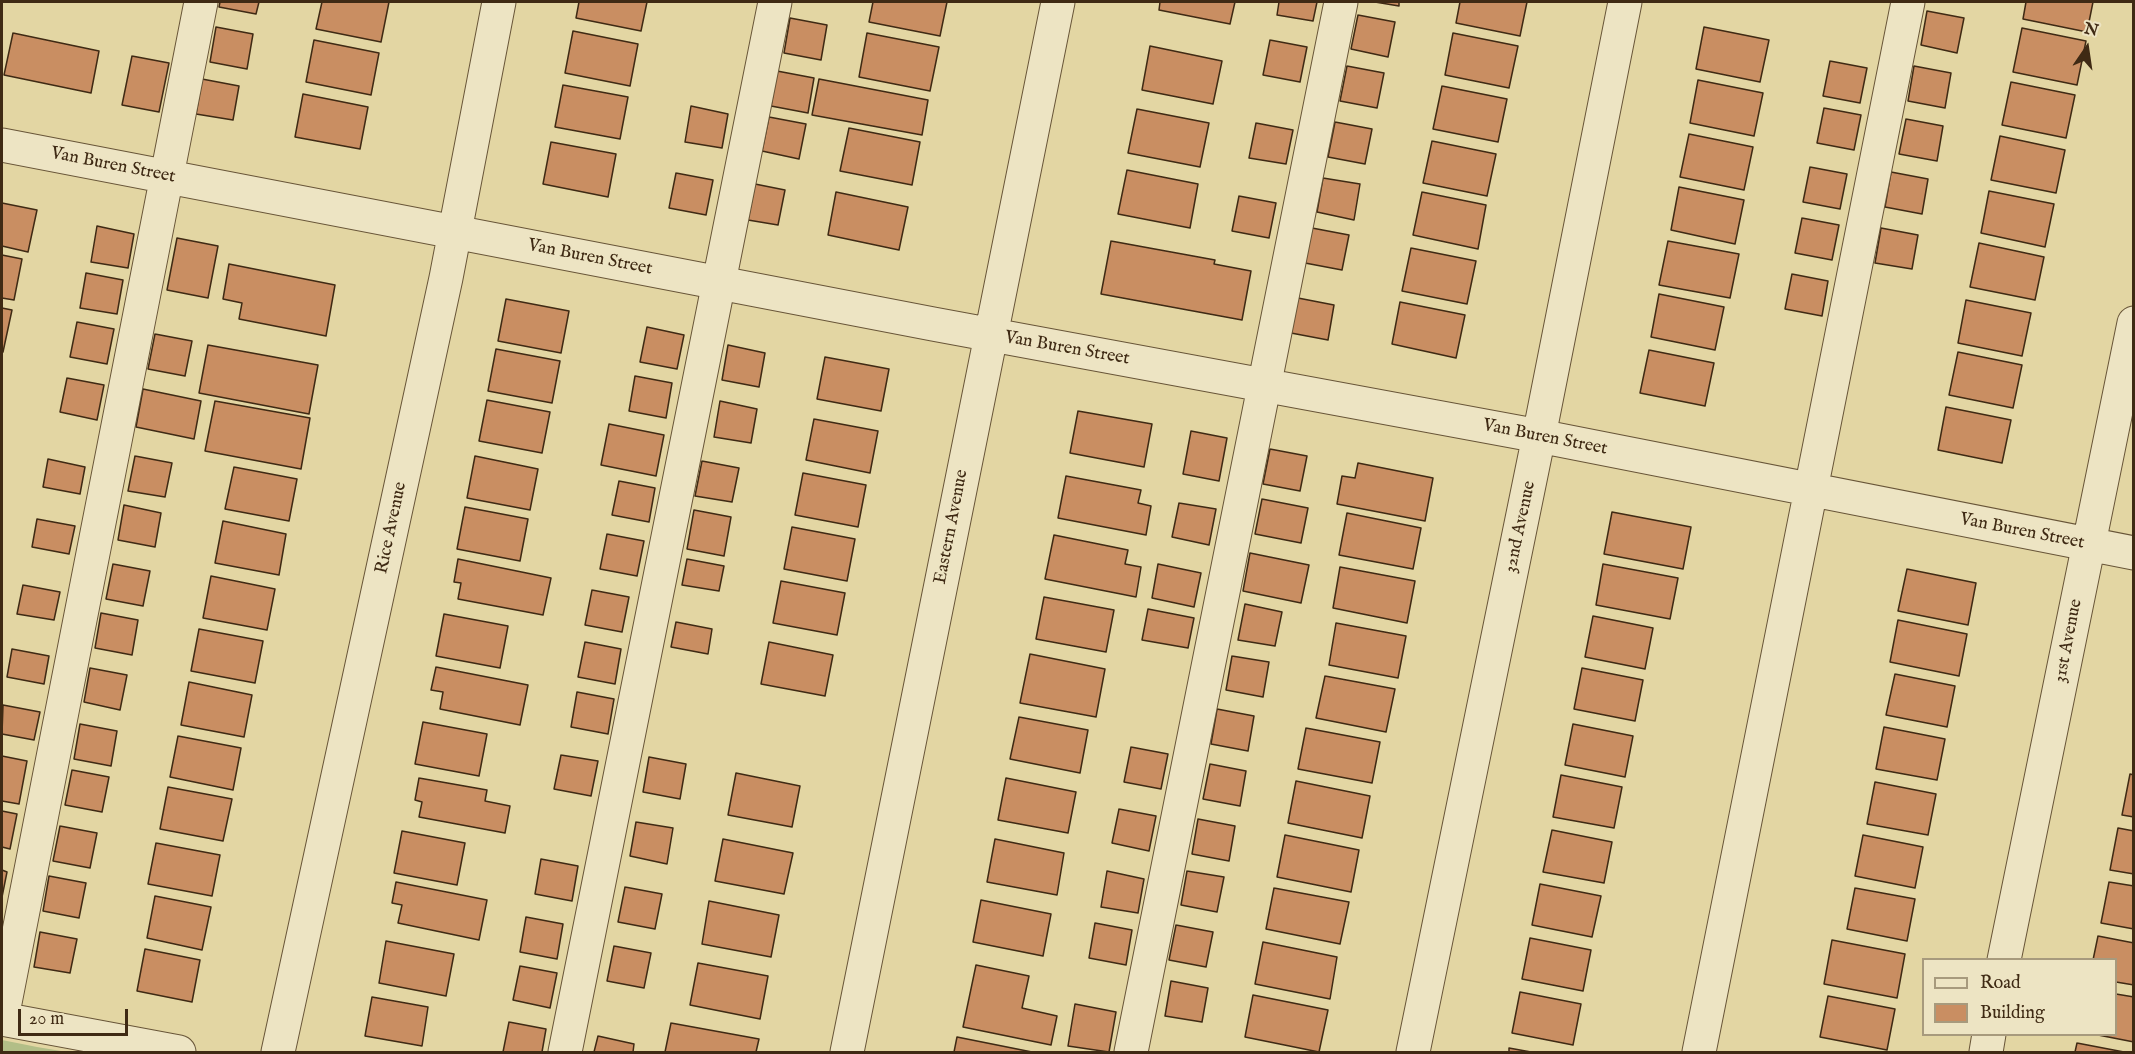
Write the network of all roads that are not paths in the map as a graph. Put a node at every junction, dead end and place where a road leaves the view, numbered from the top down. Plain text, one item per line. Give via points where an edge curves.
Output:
1 (201, 2) edge
2 (499, 2) edge
3 (775, 2) edge
4 (1058, 2) edge
5 (1341, 2) edge
6 (1625, 2) edge
7 (1908, 2) edge
8 (2, 145) edge
9 (167, 177) junction
10 (455, 232) junction
11 (718, 283) junction
12 (2133, 323) edge
13 (991, 335) junction
14 (1264, 386) junction
15 (1539, 436) junction
16 (1811, 490) junction
17 (2088, 545) junction
18 (2133, 554) edge
19 (2004, 958) edge
20 (2, 1018) edge
21 (1989, 1036) edge
22 (179, 1053) edge
23 (278, 1053) edge
24 (565, 1053) edge
25 (847, 1053) edge
26 (1131, 1053) edge
27 (1413, 1053) edge
28 (1699, 1053) edge
29 (1986, 1053) edge

1 - 9 street
2 - 10 street, Rice Avenue
3 - 11 street
4 - 13 street, Eastern Avenue
5 - 14 street
6 - 15 street, 32nd Avenue
7 - 16 street
8 - 9 street, Van Buren Street
9 - 10 street, Van Buren Street
9 - 20 street
10 - 11 street, Van Buren Street
10 - 23 street, Rice Avenue
11 - 13 street, Van Buren Street
11 - 24 street
12 - 17 street, 31st Avenue
13 - 14 street, Van Buren Street
13 - 25 street, Eastern Avenue
14 - 15 street, Van Buren Street
14 - 26 street
15 - 16 street, Van Buren Street
15 - 27 street, 32nd Avenue
16 - 17 street, Van Buren Street
16 - 28 street
17 - 18 street, Van Buren Street
17 - 19 street, 31st Avenue
20 - 22 street
21 - 29 street

